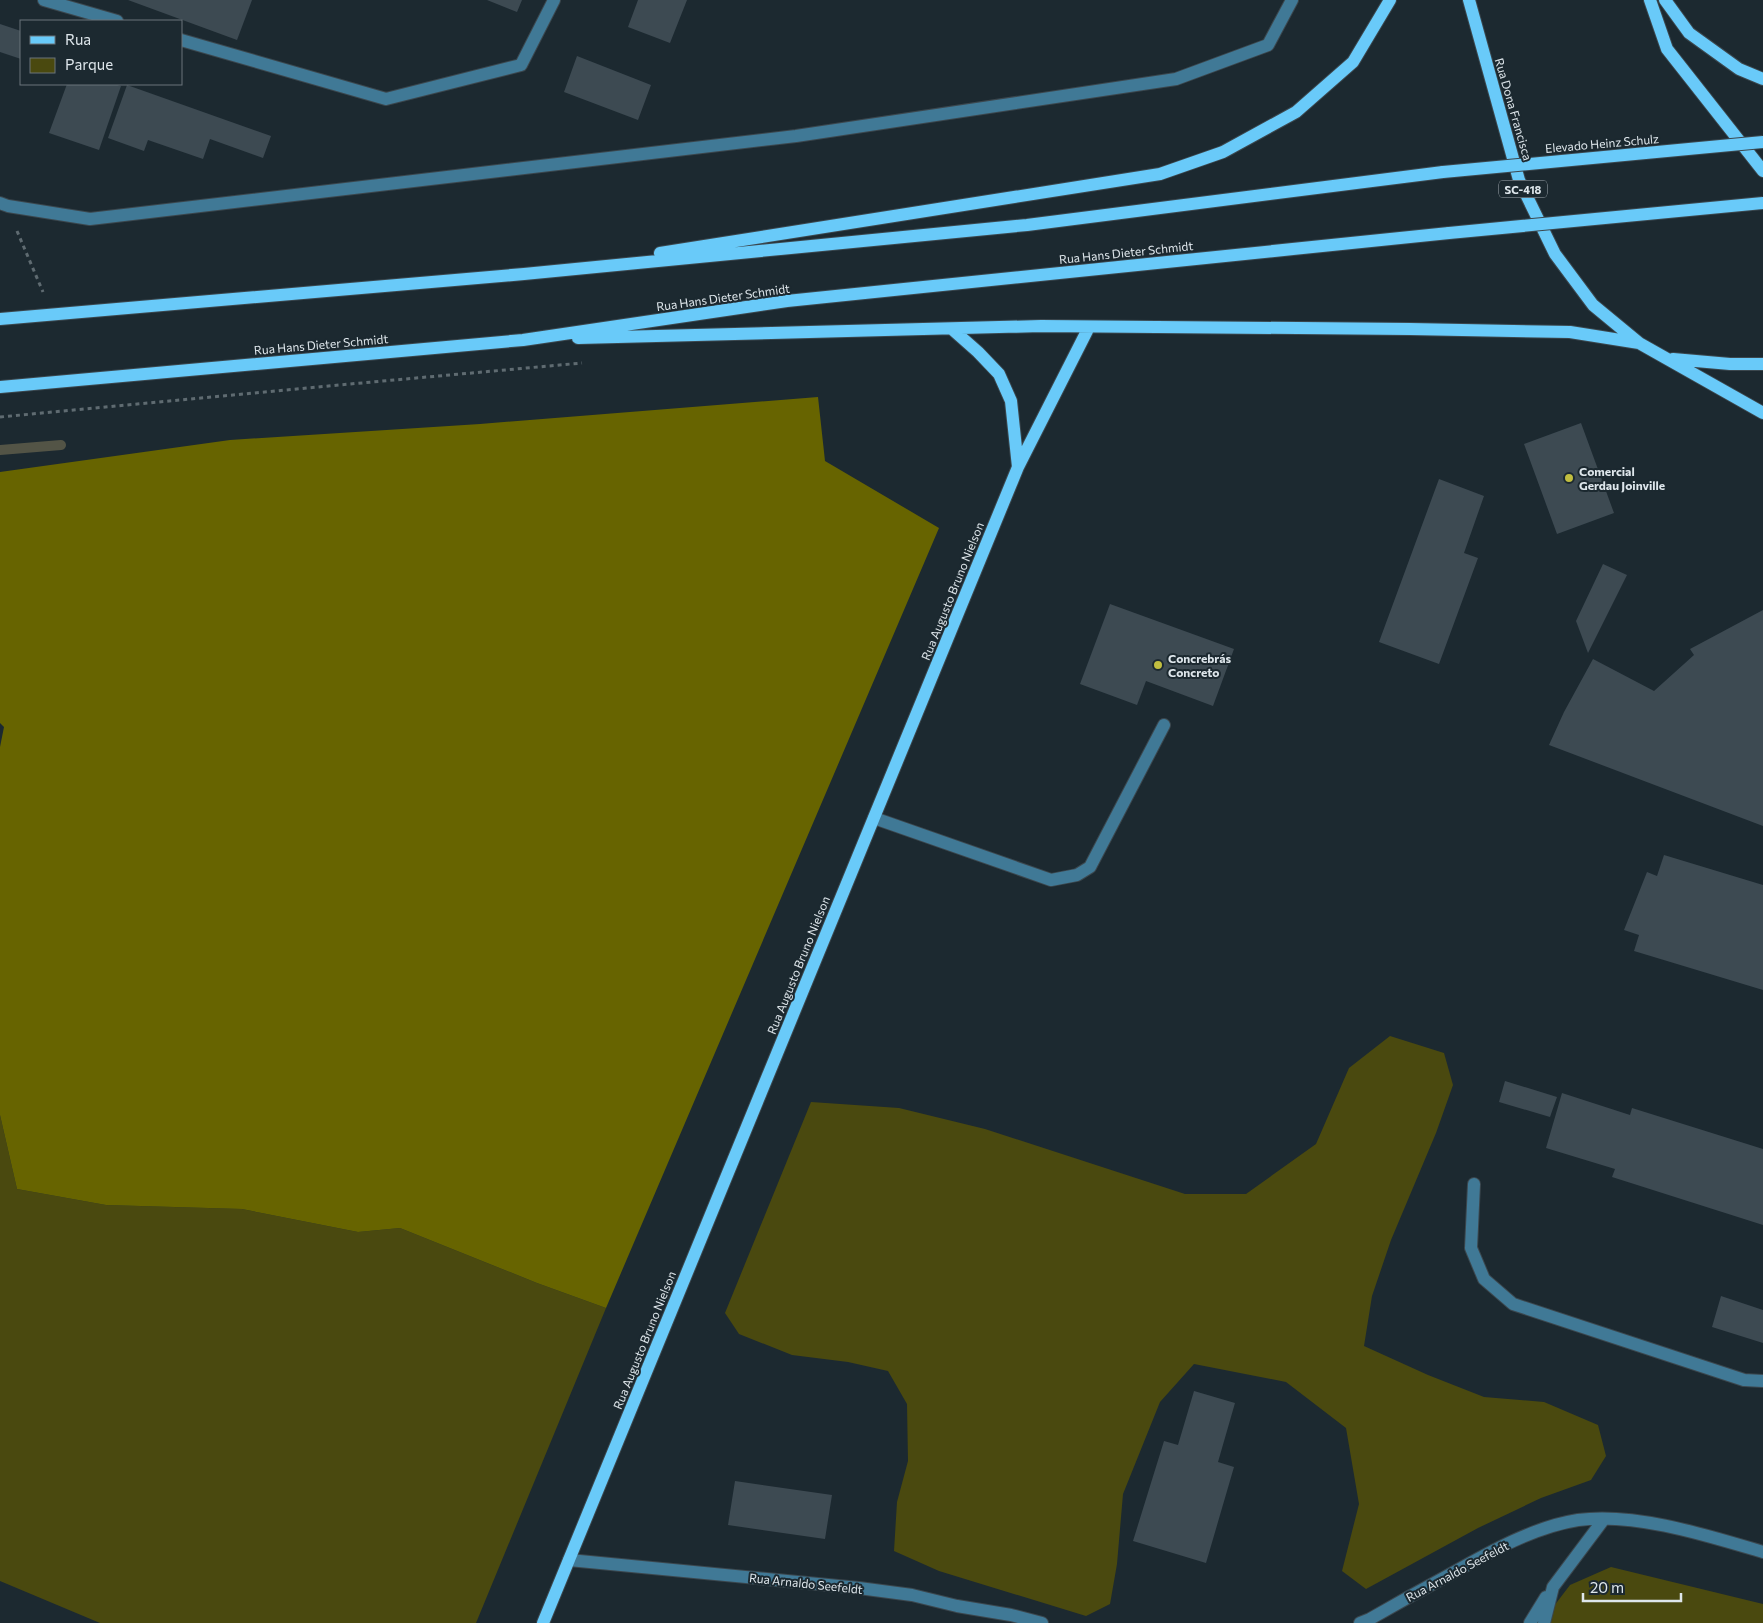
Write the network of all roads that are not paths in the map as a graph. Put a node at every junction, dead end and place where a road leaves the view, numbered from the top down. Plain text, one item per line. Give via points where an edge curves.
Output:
1 (44, 0) edge
2 (554, 0) edge
3 (1292, 0) edge
4 (1390, 0) edge
5 (1469, 0) edge
6 (1650, 0) edge
7 (1665, 0) edge
8 (114, 20) edge
9 (182, 40) edge
10 (1763, 79) edge
11 (1763, 142) edge
12 (1763, 171) edge
13 (1763, 203) edge
14 (4, 205) edge
15 (524, 274) junction
16 (0, 318) edge
17 (1089, 327) junction
18 (952, 329) junction
19 (524, 340) junction
20 (1639, 343) junction
21 (1668, 359) junction
22 (1763, 364) edge
23 (0, 387) edge
24 (1763, 413) edge
25 (1018, 467) junction
26 (1164, 725) dead end
27 (874, 818) junction
28 (1474, 1184) dead end
29 (1763, 1381) edge
30 (1604, 1519) junction
31 (1763, 1552) edge
32 (569, 1560) junction
33 (1553, 1587) junction
34 (543, 1623) edge
35 (1042, 1623) edge
36 (1360, 1623) edge
37 (1530, 1623) edge
38 (1544, 1623) edge

1 - 8 street
2 - 9 street via 521,65 386,99
3 - 14 street via 1268,45 1176,79 796,136 90,219
4 - 15 main road via 1354,62 1296,112 1223,152 1160,174
5 - 20 main road, Rua Dona Francisca / SC-418 via 1519,180 1555,254 1593,305
6 - 12 main road via 1667,49
7 - 10 main road via 1689,33 1739,69
11 - 15 main road, Elevado Heinz Schulz, bridge via 1443,172 1027,225
13 - 19 main road, Rua Hans Dieter Schmidt, bridge via 787,301
15 - 16 main road
17 - 18 main road
17 - 20 main road via 1570,332
17 - 25 main road
18 - 19 main road
18 - 25 main road, Rua Augusto Bruno Nielson via 999,374 1011,401
19 - 23 main road, Rua Hans Dieter Schmidt
20 - 21 main road, Rua Dona Francisca
21 - 22 main road
21 - 24 main road, Rua Dona Francisca
25 - 27 main road, Rua Augusto Bruno Nielson
26 - 27 street via 1090,867 1077,875 1051,880
27 - 32 main road, Rua Augusto Bruno Nielson
28 - 29 street via 1471,1248 1484,1279 1513,1304 1744,1380
30 - 31 street, Rua Arnaldo Seefeldt via 1645,1522
30 - 33 street
30 - 36 street, Rua Arnaldo Seefeldt via 1577,1520 1538,1531 1493,1550
32 - 34 main road, Rua Augusto Bruno Nielson
32 - 35 street, Rua Arnaldo Seefeldt via 912,1595
33 - 37 street
33 - 38 street

